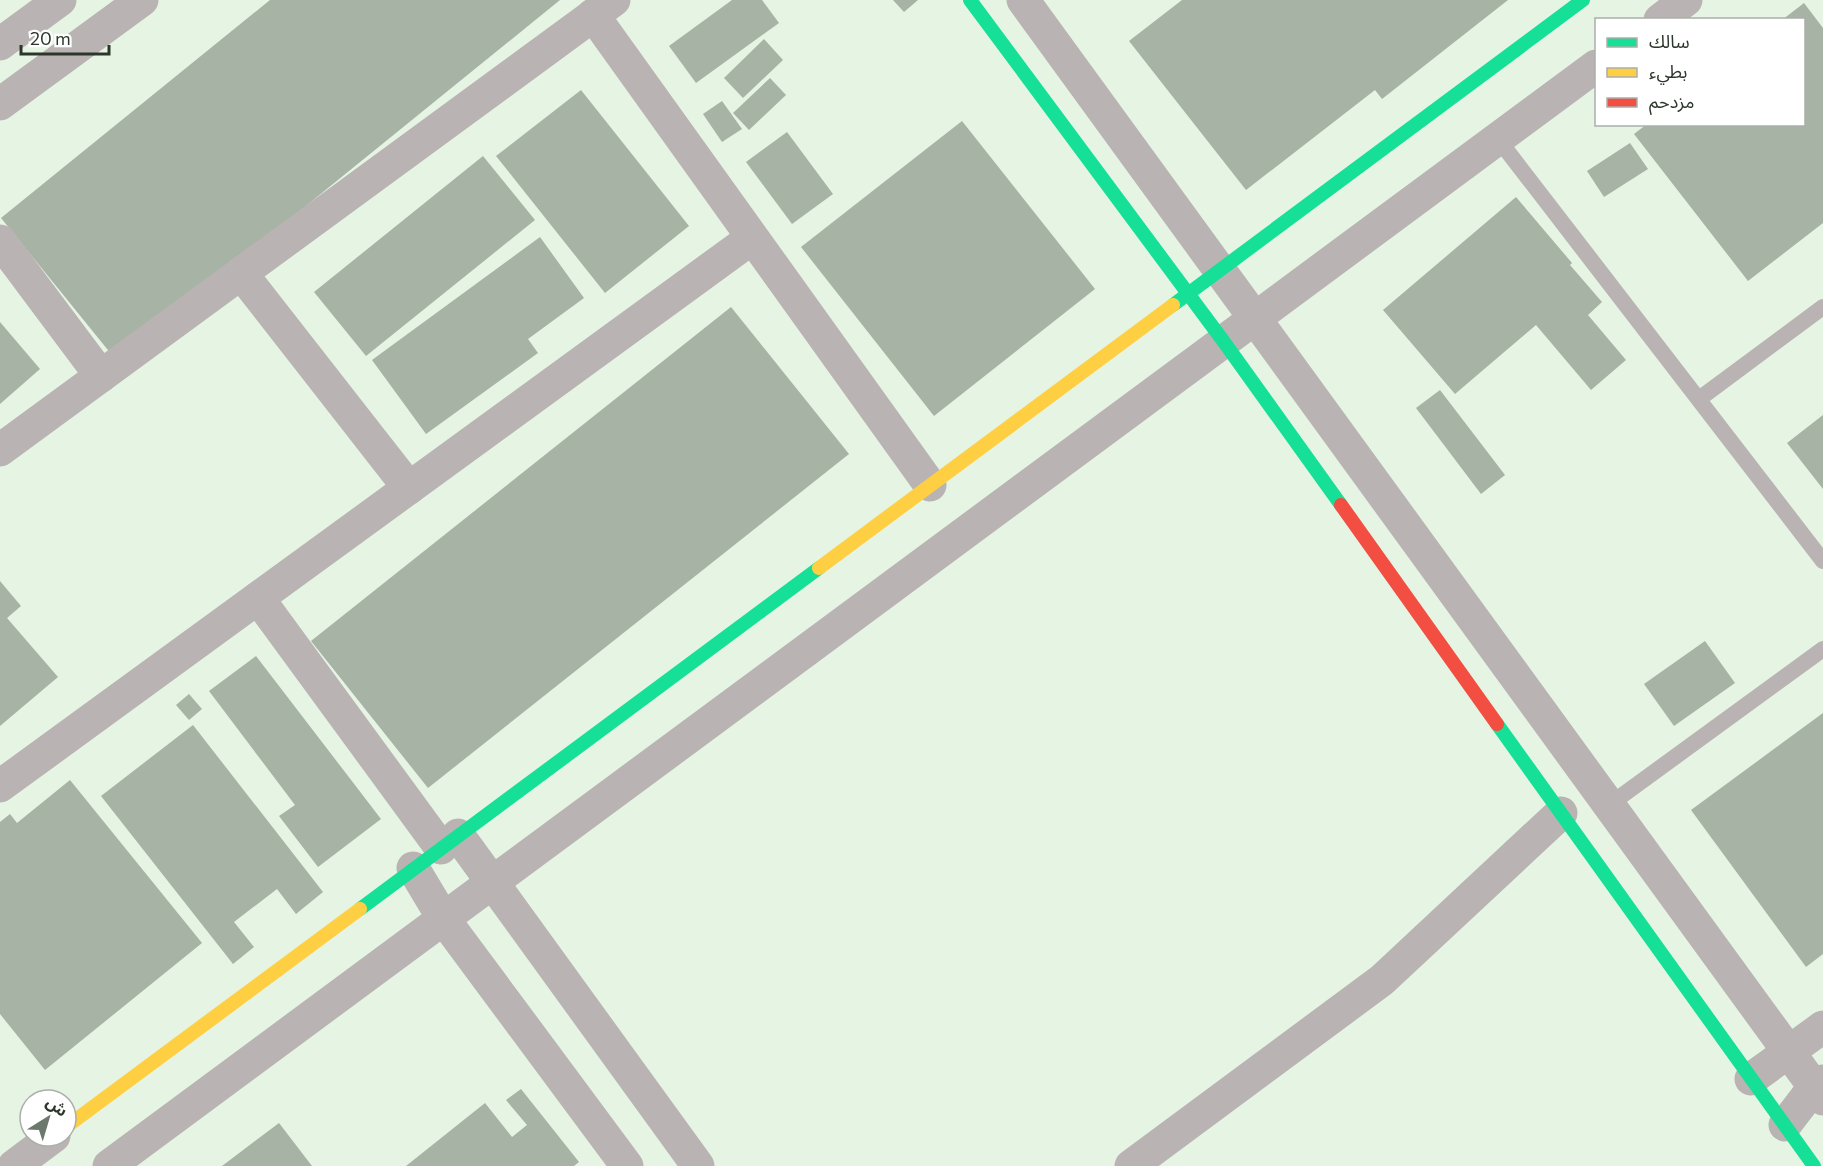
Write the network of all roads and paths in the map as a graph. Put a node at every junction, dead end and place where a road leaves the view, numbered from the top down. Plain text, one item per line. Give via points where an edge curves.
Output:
1 (60, 0) edge
2 (142, 0) edge
3 (970, 0) edge
4 (1023, 0) edge
5 (1583, 0) edge
6 (1686, 0) edge
7 (603, 8) edge
8 (1663, 18) edge
9 (0, 44) edge
10 (1595, 67) edge
11 (0, 104) edge
12 (1498, 139) junction
13 (752, 238) junction
14 (0, 242) edge
15 (1219, 271) junction
16 (241, 273) junction
17 (1186, 294) junction
18 (1823, 307) edge
19 (1255, 319) junction
20 (1224, 342) junction
21 (101, 376) junction
22 (1699, 399) junction
23 (0, 450) edge
24 (930, 485) junction
25 (409, 488) junction
26 (1823, 561) edge
27 (258, 598) junction
28 (1823, 649) edge
29 (0, 786) edge
30 (1609, 805) junction
31 (1561, 813) junction
32 (449, 842) junction
33 (413, 868) junction
34 (492, 882) junction
35 (443, 918) junction
36 (1823, 1027) edge
37 (1789, 1052) junction
38 (1752, 1079) junction
39 (1820, 1089) edge
40 (78, 1118) edge
41 (1785, 1125) junction
42 (38, 1148) edge
43 (1140, 1163) edge
44 (14, 1166) edge
45 (109, 1166) edge
46 (627, 1166) edge
47 (698, 1166) edge
48 (1814, 1166) edge

1 - 9 street
2 - 11 street
3 - 17 street
4 - 15 street
5 - 15 street
6 - 8 street
7 - 13 street
7 - 16 street
10 - 12 street
12 - 19 street
12 - 22 lane
13 - 24 street
13 - 25 street
14 - 21 street
15 - 17 street
15 - 19 street
16 - 21 street
16 - 25 street
17 - 20 street
17 - 24 street
18 - 22 lane
19 - 20 street
19 - 30 street
20 - 31 street
20 - 34 street
21 - 23 street
22 - 26 lane
24 - 32 street
25 - 27 street
27 - 29 street
27 - 32 street
28 - 30 lane
30 - 37 street
31 - 38 street
31 - 43 street via 1382,980
32 - 33 street
32 - 34 street
33 - 35 street
33 - 40 street
34 - 35 street
34 - 47 street
35 - 45 street
35 - 46 street
36 - 37 street
37 - 38 street
37 - 39 street
38 - 41 street
39 - 41 street
41 - 48 street
42 - 44 street

